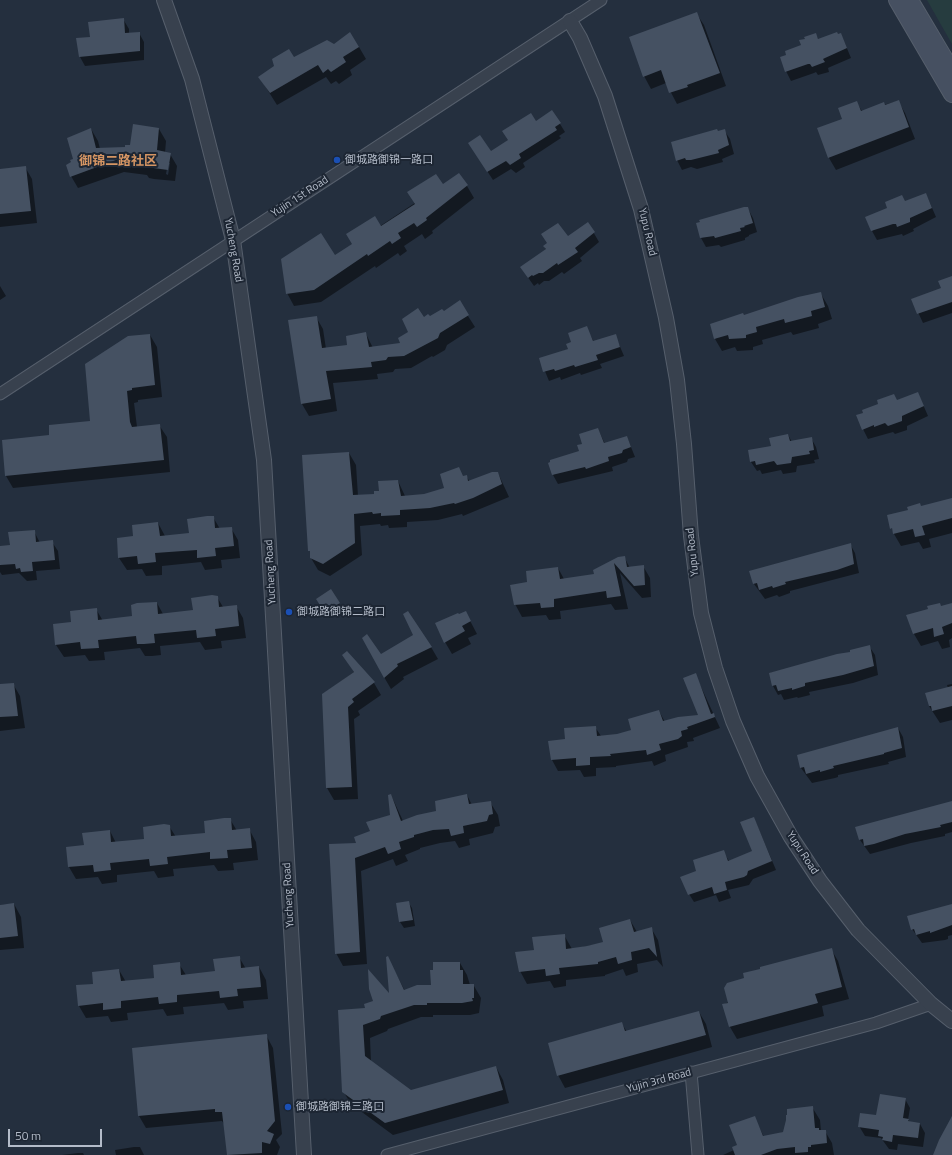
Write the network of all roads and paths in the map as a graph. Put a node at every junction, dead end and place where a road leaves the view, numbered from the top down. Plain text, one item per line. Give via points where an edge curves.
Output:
1 (164, 0) edge
2 (601, 0) edge
3 (897, 0) edge
4 (910, 0) edge
5 (570, 21) junction
6 (952, 71) edge
7 (952, 94) edge
8 (233, 240) junction
9 (0, 394) edge
10 (931, 1004) junction
11 (952, 1021) edge
12 (691, 1072) junction
13 (304, 1155) edge
14 (387, 1155) edge
15 (698, 1155) edge

1 - 8 street, Yucheng Road via 192,79
2 - 5 street, Yujin 1st Road
3 - 7 main road
4 - 6 main road
5 - 8 street, Yujin 1st Road
5 - 10 street, Yupu Road via 605,96 642,209 677,380 691,536 701,613 715,668 734,721 757,776 791,837 820,881 858,930
8 - 9 street, Yujin 1st Road
8 - 13 street, Yucheng Road via 264,460
10 - 11 street, Yupu Road
10 - 12 street, Yujin 3rd Road via 876,1023
12 - 14 street, Yujin 3rd Road
12 - 15 street

